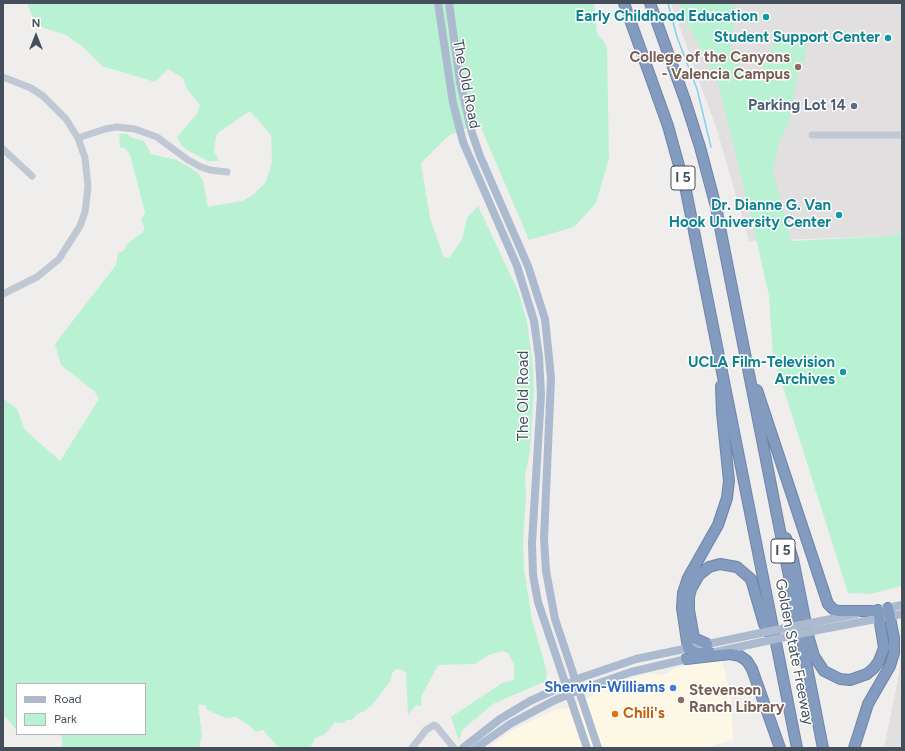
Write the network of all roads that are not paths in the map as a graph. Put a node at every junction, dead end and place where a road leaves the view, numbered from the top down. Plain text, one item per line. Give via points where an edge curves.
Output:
1 (438, 3) edge
2 (449, 3) edge
3 (624, 3) edge
4 (650, 3) edge
5 (3, 77) edge
6 (902, 134) edge
7 (812, 135) dead end
8 (78, 138) junction
9 (3, 148) edge
10 (226, 172) dead end
11 (32, 176) dead end
12 (3, 294) edge
13 (745, 355) junction
14 (721, 360) junction
15 (774, 507) junction
16 (902, 605) edge
17 (882, 613) junction
18 (902, 614) edge
19 (776, 645) junction
20 (688, 648) junction
21 (708, 649) junction
22 (686, 659) junction
23 (575, 680) junction
24 (565, 684) junction
25 (579, 690) junction
26 (569, 694) junction
27 (412, 748) edge
28 (454, 748) edge
29 (463, 748) edge
30 (476, 748) edge
31 (587, 748) edge
32 (598, 748) edge
33 (780, 748) edge
34 (797, 748) edge
35 (823, 748) edge
36 (854, 748) edge

1 - 24 main road, The Old Road via 453,103 461,135 517,266 534,321 541,395 532,560 538,602
2 - 23 main road, The Old Road via 461,88 472,133 528,266 545,319 551,378 544,556 555,619
3 - 14 highway, Golden State Freeway / I 5 via 676,151
4 - 13 highway, Golden State Freeway / I 5 via 700,146 716,207
5 - 8 street via 31,88 43,96 66,119
6 - 7 street
8 - 10 street via 117,127 135,129 157,137 201,167
8 - 12 street via 88,175 87,200 80,226 66,250 49,268
9 - 11 street
13 - 15 highway, Golden State Freeway / I 5
13 - 17 highway via 828,604 838,611
14 - 19 highway, Golden State Freeway / I 5
14 - 20 highway via 728,489 725,508 718,525 688,578 683,593 682,614
15 - 17 highway via 793,559 814,656 824,671 840,679 850,680 867,674 874,668 884,648
15 - 35 highway, Golden State Freeway / I 5
16 - 17 main road
17 - 18 main road
17 - 21 main road, bridge
17 - 36 highway via 894,638 894,653 890,666 868,704
19 - 21 highway via 764,624 751,579 737,566 725,564 704,570 694,583 689,597 694,638
19 - 34 highway, Golden State Freeway / I 5
20 - 21 highway via 697,653
20 - 23 main road via 628,662
21 - 22 main road
22 - 25 main road via 631,672
22 - 33 highway via 730,654 747,661
23 - 24 main road
23 - 25 main road, The Old Road
24 - 26 main road, The Old Road
24 - 29 main road via 516,709
25 - 26 main road
25 - 32 main road, The Old Road
26 - 30 main road via 510,724
26 - 31 main road, The Old Road
27 - 28 street via 426,730 434,725

